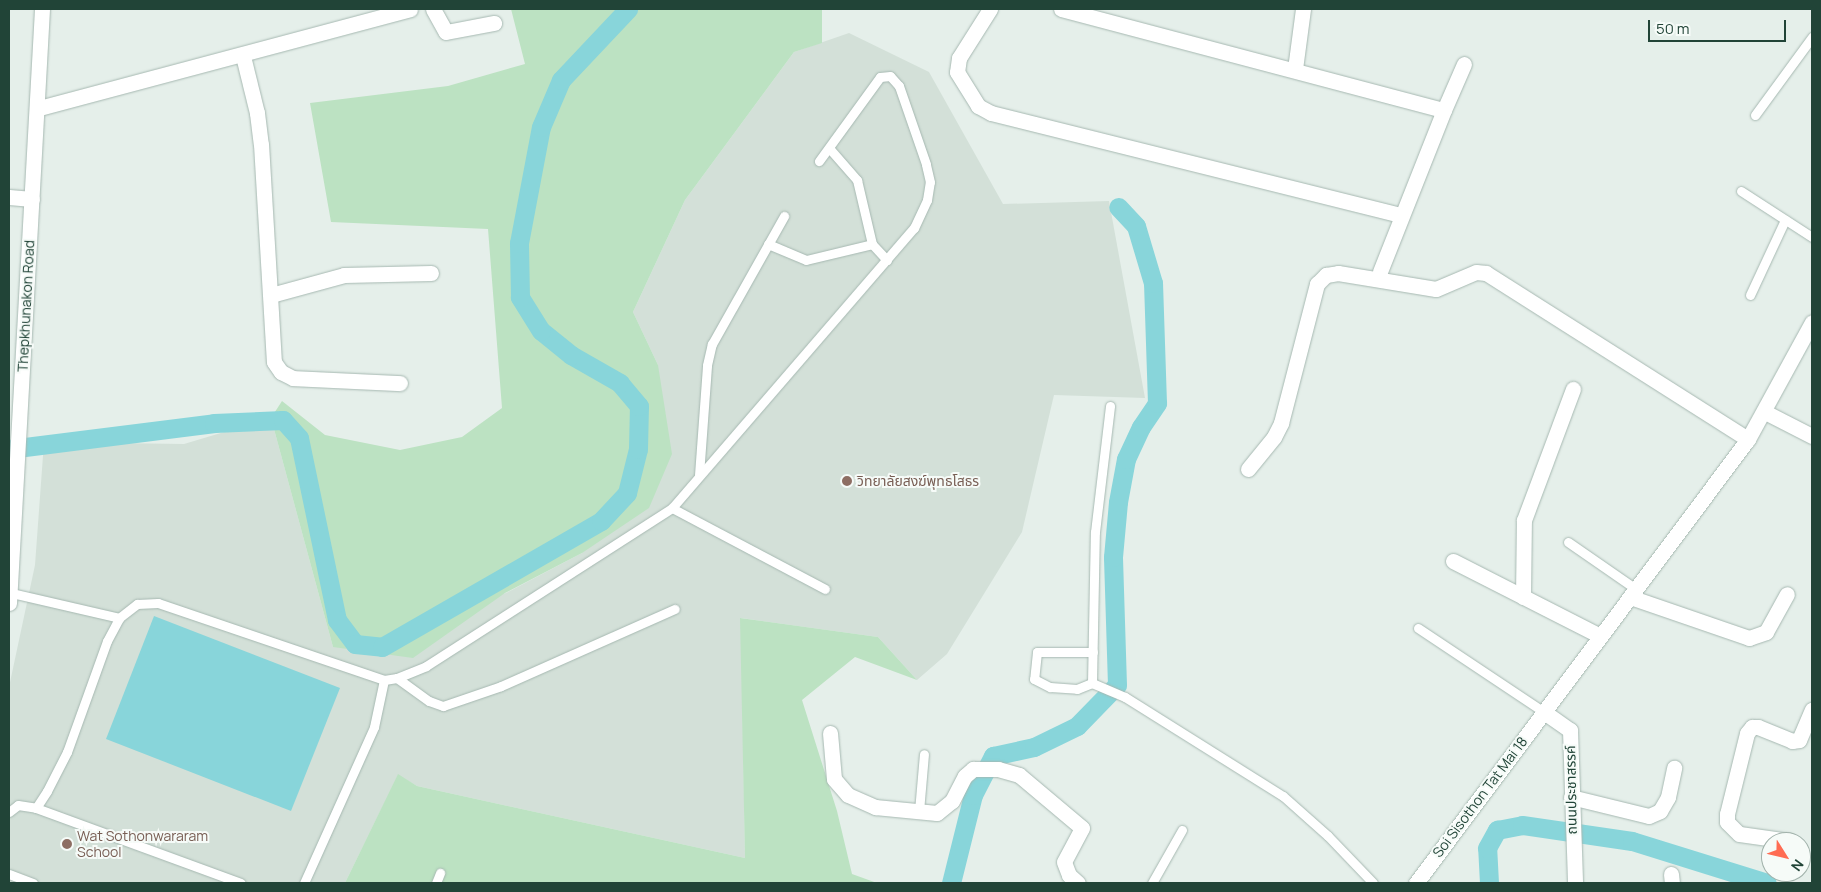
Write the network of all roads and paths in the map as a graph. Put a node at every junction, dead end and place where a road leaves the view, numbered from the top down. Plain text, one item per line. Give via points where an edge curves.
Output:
1 (42, 9) edge
2 (410, 9) edge
3 (433, 9) edge
4 (990, 9) edge
5 (1061, 9) edge
6 (1303, 9) edge
7 (494, 23) dead end
8 (1812, 37) edge
9 (243, 56) junction
10 (1464, 64) dead end
11 (1295, 69) junction
12 (39, 108) junction
13 (1444, 110) junction
14 (1755, 115) dead end
15 (829, 148) junction
16 (820, 161) dead end
17 (1741, 191) dead end
18 (9, 197) edge
19 (32, 198) junction
20 (1400, 215) junction
21 (784, 216) dead end
22 (1785, 220) junction
23 (1812, 237) edge
24 (768, 244) junction
25 (872, 244) junction
26 (886, 260) junction
27 (1380, 272) dead end
28 (431, 273) dead end
29 (270, 295) junction
30 (1750, 295) dead end
31 (1812, 322) edge
32 (400, 382) dead end
33 (1573, 389) dead end
34 (1110, 406) dead end
35 (1766, 412) junction
36 (1812, 436) edge
37 (1748, 439) junction
38 (1248, 469) dead end
39 (699, 475) junction
40 (672, 508) junction
41 (1568, 542) dead end
42 (1453, 561) dead end
43 (826, 589) dead end
44 (1633, 593) junction
45 (1787, 594) dead end
46 (1523, 597) junction
47 (10, 598) edge
48 (675, 609) dead end
49 (119, 618) junction
50 (1418, 628) dead end
51 (1600, 636) junction
52 (1093, 652) junction
53 (397, 678) junction
54 (384, 680) junction
55 (1092, 683) junction
56 (1812, 710) edge
57 (1544, 712) junction
58 (830, 733) dead end
59 (924, 754) dead end
60 (1674, 768) dead end
61 (1571, 804) junction
62 (36, 808) junction
63 (920, 811) junction
64 (9, 812) edge
65 (1182, 830) dead end
66 (1761, 837) edge
67 (440, 873) dead end
68 (9, 874) edge
69 (33, 883) edge
70 (241, 883) edge
71 (304, 883) edge
72 (436, 883) edge
73 (1078, 883) edge
74 (1152, 883) edge
75 (1373, 883) edge
76 (1416, 883) edge
77 (1575, 883) edge

1 - 12 street, Thepkhunakon Road
2 - 9 street
3 - 7 street via 446,32
4 - 20 street via 959,58 957,72 978,106 991,113
5 - 11 street
6 - 11 street
8 - 14 lane
9 - 12 street
9 - 29 street via 260,136
10 - 13 street
11 - 13 street
12 - 19 street, Thepkhunakon Road
13 - 20 street
15 - 16 lane
15 - 25 lane via 857,180
15 - 26 lane via 880,77 890,76 899,86 930,182 927,200 914,228
17 - 22 lane
18 - 19 street
19 - 47 street, Thepkhunakon Road
20 - 27 street
21 - 24 lane
22 - 23 lane
22 - 30 lane
24 - 25 lane via 806,260
24 - 39 lane via 712,344 707,365
25 - 26 lane
26 - 39 lane
28 - 29 street via 344,275
29 - 32 street via 274,362 281,372 293,378
31 - 35 street, Soi Sisothon Tat Mai 18
33 - 46 street via 1524,520
34 - 52 lane via 1095,532
35 - 36 street
35 - 37 street, Soi Sisothon Tat Mai 18
37 - 38 street via 1486,272 1476,272 1436,289 1338,273 1326,276 1317,284 1281,423 1274,438
37 - 44 street, Soi Sisothon Tat Mai 18
39 - 40 lane
40 - 43 lane
40 - 53 lane via 426,666
41 - 44 lane
42 - 46 street
44 - 45 street via 1749,638 1766,632
44 - 51 street, Soi Sisothon Tat Mai 18
46 - 51 street
47 - 49 lane
48 - 53 lane via 500,686 444,706 429,701
49 - 54 lane via 137,604 158,603
49 - 62 lane via 107,641 58,773
50 - 57 lane
51 - 57 street, Soi Sisothon Tat Mai 18
52 - 55 lane
52 - 55 lane via 1037,652 1034,680 1040,685 1068,688 1085,688
53 - 54 lane
54 - 71 lane via 374,727
55 - 75 lane via 1125,697 1283,796 1328,836
56 - 66 street via 1799,740 1792,741 1758,727 1747,733 1727,822 1739,834
57 - 61 street, ถนนประชาสรรค์ via 1570,730
57 - 76 street, Soi Sisothon Tat Mai 18
58 - 63 street via 831,772 841,790 875,808
59 - 63 lane
60 - 61 street via 1668,797 1660,811 1648,816
61 - 77 street, ถนนประชาสรรค์
62 - 64 lane via 18,805
62 - 70 lane
63 - 73 street via 937,813 945,808 968,772 981,768 1019,775 1079,822 1081,834 1064,868
65 - 74 lane
67 - 72 lane
68 - 69 lane

